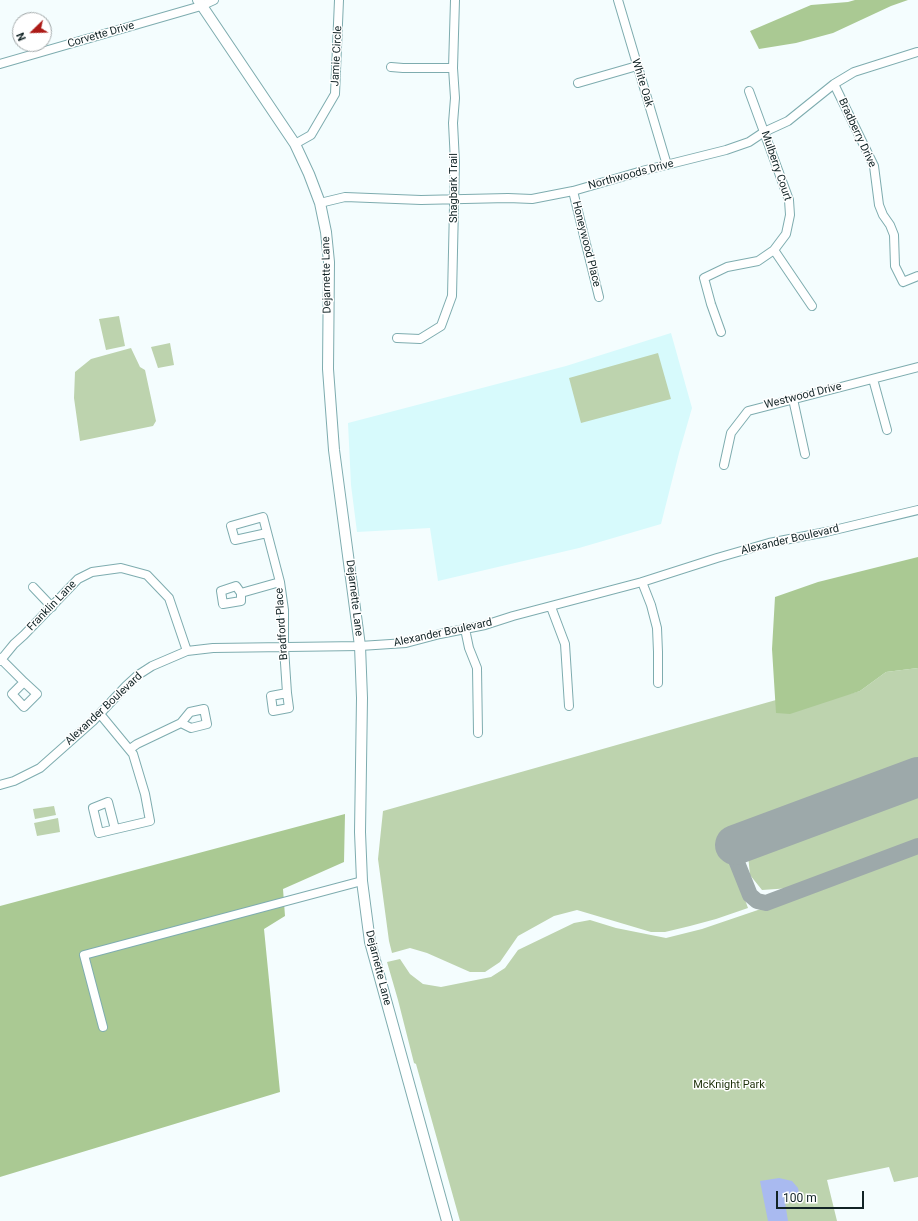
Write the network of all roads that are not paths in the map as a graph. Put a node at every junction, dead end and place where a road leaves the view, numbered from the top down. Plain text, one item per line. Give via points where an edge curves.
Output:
1 (214, 0) edge
2 (339, 0) edge
3 (455, 0) edge
4 (618, 0) edge
5 (200, 3) edge
6 (917, 52) dead end
7 (0, 64) edge
8 (637, 66) junction
9 (391, 67) dead end
10 (453, 68) junction
11 (578, 82) dead end
12 (834, 84) junction
13 (749, 91) dead end
14 (764, 132) junction
15 (294, 144) junction
16 (667, 165) junction
17 (573, 191) junction
18 (454, 199) junction
19 (320, 203) junction
20 (774, 250) junction
21 (918, 276) edge
22 (599, 297) dead end
23 (812, 306) dead end
24 (721, 332) dead end
25 (397, 338) dead end
26 (918, 367) edge
27 (873, 379) junction
28 (793, 399) junction
29 (888, 430) dead end
30 (805, 454) dead end
31 (724, 465) dead end
32 (918, 510) edge
33 (267, 533) dead end
34 (280, 582) junction
35 (642, 582) junction
36 (33, 587) dead end
37 (241, 593) dead end
38 (52, 607) junction
39 (551, 607) junction
40 (465, 629) junction
41 (360, 646) junction
42 (284, 648) junction
43 (187, 651) junction
44 (1, 660) edge
45 (24, 682) dead end
46 (658, 683) dead end
47 (287, 693) dead end
48 (569, 706) dead end
49 (100, 714) junction
50 (181, 723) dead end
51 (478, 733) dead end
52 (130, 749) junction
53 (0, 785) edge
54 (116, 829) dead end
55 (362, 881) junction
56 (103, 1027) dead end
57 (447, 1221) edge

1 - 5 street
2 - 15 street, Jamie Circle via 335,94 311,135
3 - 10 street, Shagbark Trail
4 - 8 street, White Oak
5 - 7 street, Corvette Drive
5 - 15 main road, Dejarnette Lane
6 - 12 street, Northwoods Drive via 854,72
8 - 11 street
8 - 16 street, White Oak
9 - 10 street
10 - 18 street, Shagbark Trail
12 - 14 street, Northwoods Drive via 788,121
12 - 21 street, Bradberry Drive via 874,166 879,205 894,235 895,266 903,282
13 - 14 street, Mulberry Court
14 - 16 street, Northwoods Drive via 749,142 726,150
14 - 20 street, Mulberry Court via 789,200 790,215 786,234
15 - 19 main road, Dejarnette Lane
16 - 17 street, Northwoods Drive
17 - 18 street, Northwoods Drive via 532,198
17 - 22 street, Honeywood Place
18 - 19 street, Northwoods Drive via 345,197
18 - 25 street, Shagbark Trail via 452,296 441,326 420,339
19 - 41 main road, Dejarnette Lane via 329,262 328,369 334,450
20 - 23 street
20 - 24 street, Mulberry Court via 758,261 728,267 704,278
26 - 27 street, Westwood Drive
27 - 28 street, Westwood Drive
27 - 29 street
28 - 30 street
28 - 31 street, Westwood Drive via 748,411 731,433
32 - 35 street, Alexander Boulevard via 826,532 770,542
33 - 34 street, Bradford Place
34 - 37 street
34 - 42 street, Bradford Place via 284,610
35 - 39 street, Alexander Boulevard
35 - 46 street via 657,628
36 - 38 street
38 - 43 street, Franklin Lane via 78,579 92,572 121,568 147,576 169,598
38 - 44 street, Franklin Lane
39 - 40 street, Alexander Boulevard
39 - 48 street via 565,644
40 - 41 street, Alexander Boulevard via 406,643
40 - 51 street via 477,668
41 - 42 street, Alexander Boulevard
41 - 55 main road, Dejarnette Lane
42 - 43 street, Alexander Boulevard via 213,648
42 - 47 street, Bradford Place
43 - 49 street, Alexander Boulevard via 138,675
44 - 45 street
49 - 52 street
49 - 53 street, Alexander Boulevard via 40,768
50 - 52 street
52 - 54 street via 145,794 150,821
55 - 56 street via 84,955
55 - 57 main road, Dejarnette Lane via 370,942

